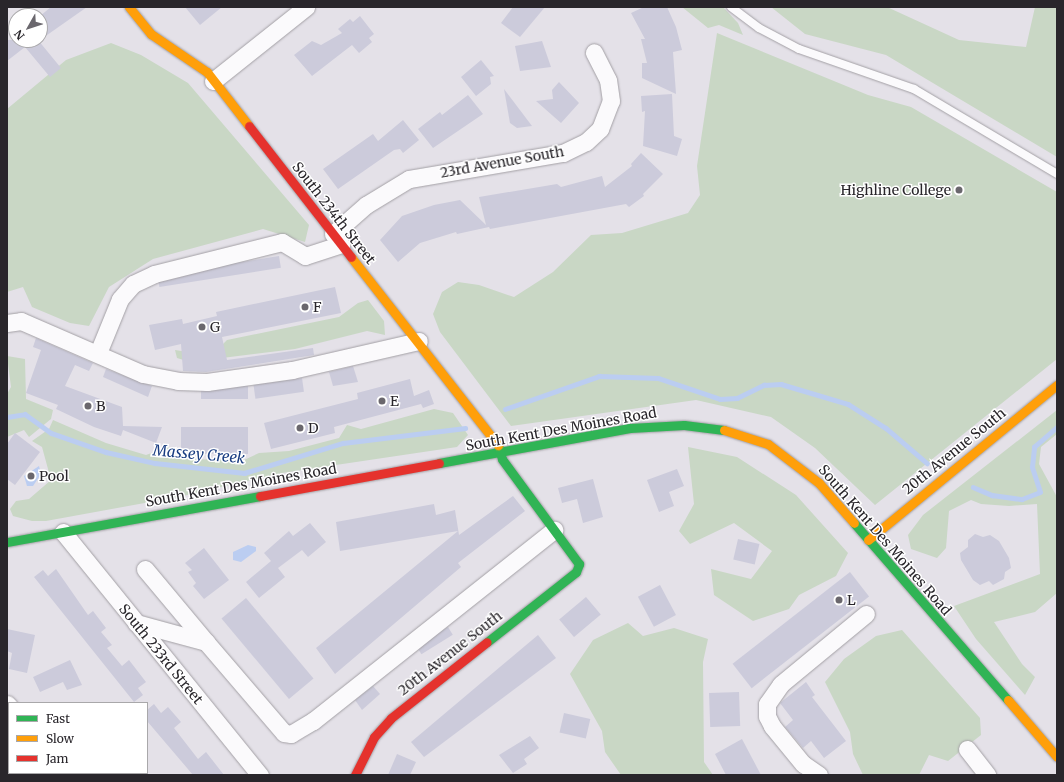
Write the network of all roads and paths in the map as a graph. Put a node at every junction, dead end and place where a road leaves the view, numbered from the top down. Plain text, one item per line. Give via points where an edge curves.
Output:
1 (129, 7) edge
2 (306, 7) edge
3 (731, 7) edge
4 (594, 52) dead end
5 (213, 80) junction
6 (1057, 174) edge
7 (337, 239) junction
8 (7, 323) edge
9 (418, 341) junction
10 (98, 353) junction
11 (1057, 385) edge
12 (500, 452) junction
13 (554, 530) junction
14 (63, 532) junction
15 (868, 540) junction
16 (8, 541) edge
17 (579, 567) joint
18 (145, 569) dead end
19 (866, 614) dead end
20 (136, 623) junction
21 (206, 642) junction
22 (967, 749) dead end
23 (1057, 757) edge
24 (260, 775) edge
25 (355, 775) edge
26 (819, 775) edge
27 (987, 775) edge

1 - 5 street, South 234th Street via 151,34 206,72
2 - 5 street
3 - 6 lane via 759,28 799,49 914,89
4 - 7 street, 23rd Avenue South via 608,80 611,101 600,129 586,142 563,153 409,179 366,204
5 - 7 street, South 234th Street
7 - 9 street, South 234th Street
7 - 10 street via 305,256 282,242 154,274 133,284 120,299
8 - 10 street via 21,321
9 - 10 street via 322,364 207,382 170,380 143,374
9 - 12 street, South 234th Street via 498,443
11 - 15 street, 20th Avenue South
12 - 13 street, South 234th Street
12 - 14 street, South Kent Des Moines Road
12 - 15 street, South Kent Des Moines Road via 653,426 725,430 768,444 794,461 818,483
13 - 17 street, South 234th Street
13 - 21 street via 313,721 291,734 284,733
14 - 16 street, South Kent Des Moines Road
14 - 20 street, South 233rd Street
15 - 23 street, South Kent Des Moines Road
17 - 25 street, 20th Avenue South via 391,718 374,737
18 - 21 street
19 - 26 street via 781,684 767,704 767,716 772,726 803,764
20 - 21 street
20 - 24 street, South 233rd Street
22 - 27 street

